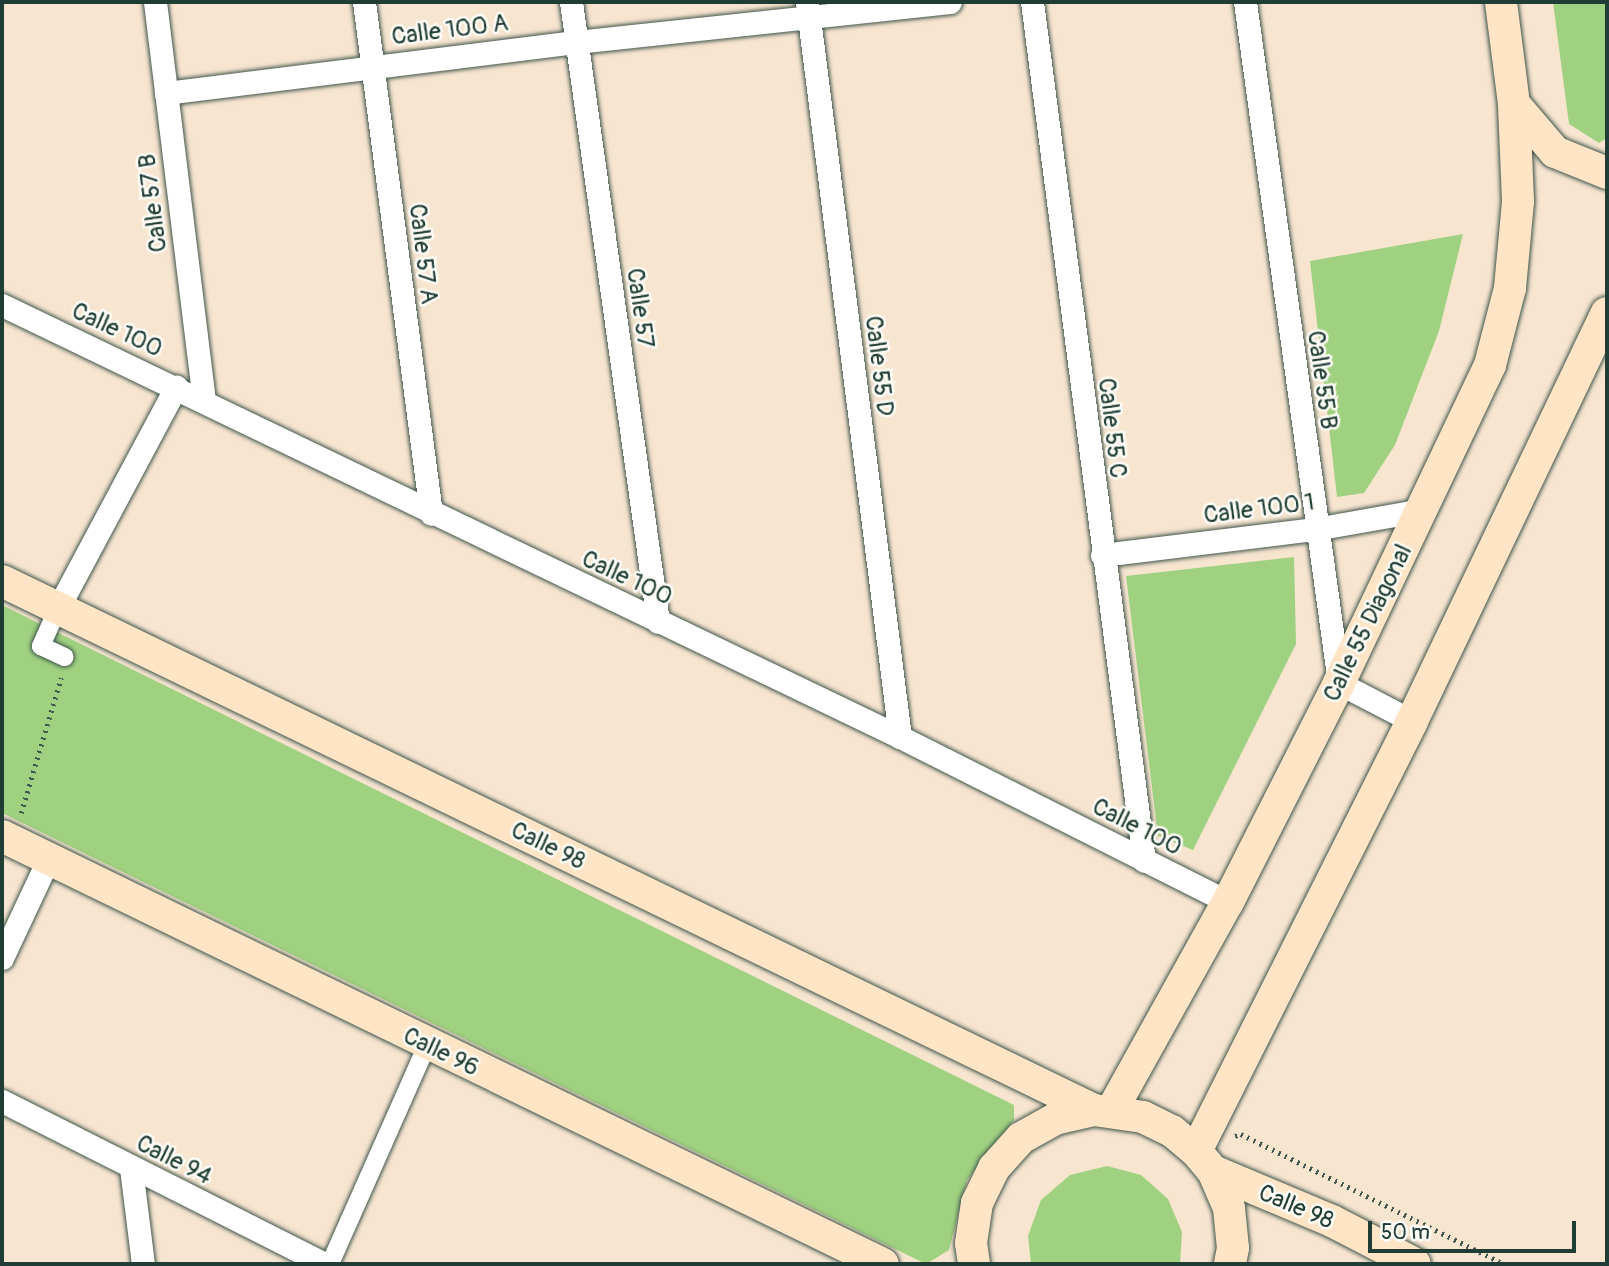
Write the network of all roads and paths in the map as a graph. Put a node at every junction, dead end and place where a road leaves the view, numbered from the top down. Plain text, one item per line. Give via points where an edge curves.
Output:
1 (155, 2) edge
2 (364, 2) edge
3 (571, 2) edge
4 (950, 2) edge
5 (1032, 2) edge
6 (1245, 2) edge
7 (1501, 2) edge
8 (808, 9) edge
9 (576, 42) junction
10 (372, 66) junction
11 (166, 93) junction
12 (1514, 104) junction
13 (1607, 173) edge
14 (2, 305) edge
15 (1607, 313) edge
16 (176, 387) junction
17 (204, 399) junction
18 (1423, 510) junction
19 (431, 514) junction
20 (1315, 529) junction
21 (1102, 555) junction
22 (2, 581) edge
23 (58, 608) junction
24 (658, 622) junction
25 (65, 657) joint
26 (1339, 683) junction
27 (1412, 721) junction
28 (900, 737) junction
29 (7, 838) edge
30 (48, 860) junction
31 (1144, 861) junction
32 (1228, 902) junction
33 (2, 958) edge
34 (427, 1045) junction
35 (2, 1101) edge
36 (1103, 1110) junction
37 (1205, 1161) junction
38 (131, 1168) junction
39 (143, 1264) edge
40 (324, 1264) edge
41 (330, 1264) edge
42 (883, 1264) edge
43 (974, 1264) edge
44 (1230, 1264) edge
45 (1415, 1264) edge
46 (1504, 1264) edge

1 - 11 street, Calle 57 B
2 - 10 street, Calle 57 A
3 - 9 street, Calle 57
4 - 8 street, Calle 100 A
5 - 21 street, Calle 55 C
6 - 20 street, Calle 55 B
7 - 12 main road, Calle 55 Diagonal
8 - 9 street, Calle 100 A
8 - 28 street, Calle 55 D
9 - 10 street, Calle 100 A
9 - 24 street, Calle 57
10 - 11 street, Calle 100 A
10 - 19 street, Calle 57 A
11 - 17 street, Calle 57 B
12 - 13 main road via 1555,152
12 - 18 main road, Calle 55 Diagonal via 1518,201 1510,288 1490,365
14 - 16 street, Calle 100
15 - 27 main road
16 - 17 street, Calle 100
16 - 23 street
17 - 19 street, Calle 100
18 - 20 street, Calle 100 1
18 - 26 main road, Calle 55 Diagonal
19 - 24 street, Calle 100
20 - 21 street, Calle 100 1
20 - 26 street, Calle 55 B
21 - 31 street, Calle 55 C
22 - 23 main road, Calle 98
23 - 25 street via 41,646
23 - 36 main road, Calle 98
24 - 28 street, Calle 100
25 - 29 path via 50,727
26 - 27 street
26 - 32 main road, Calle 55 Diagonal
27 - 37 main road
28 - 31 street, Calle 100
29 - 30 main road, Calle 96
30 - 33 street
30 - 34 main road, Calle 96
31 - 32 street, Calle 100
32 - 36 main road, Calle 55 Diagonal
34 - 41 street
34 - 42 main road, Calle 96
35 - 38 street, Calle 94
36 - 37 main road via 1143,1117 1172,1130
36 - 43 main road via 1055,1119 1021,1138 994,1168 976,1203 971,1243
37 - 44 main road via 1228,1208 1233,1248
37 - 45 main road, Calle 98
37 - 46 path via 1241,1134
38 - 39 street
38 - 40 street, Calle 94

